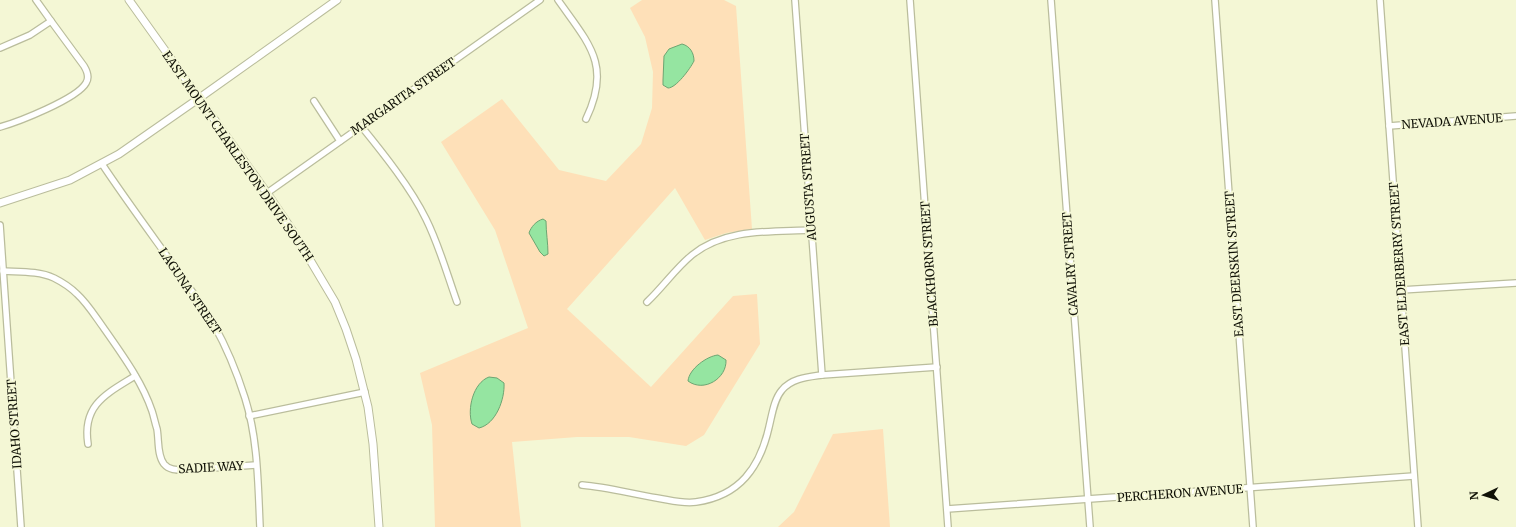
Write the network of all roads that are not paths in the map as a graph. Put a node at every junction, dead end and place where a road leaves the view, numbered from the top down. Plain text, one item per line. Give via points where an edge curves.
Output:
1 (36, 0) edge
2 (129, 0) edge
3 (337, 0) edge
4 (540, 0) edge
5 (558, 0) edge
6 (795, 0) edge
7 (910, 0) edge
8 (1051, 0) edge
9 (1215, 0) edge
10 (1380, 0) edge
11 (50, 21) junction
12 (0, 48) edge
13 (198, 99) junction
14 (314, 101) dead end
15 (1516, 116) edge
16 (586, 120) dead end
17 (0, 126) edge
18 (361, 126) junction
19 (1389, 126) junction
20 (340, 140) junction
21 (102, 164) junction
22 (267, 193) junction
23 (0, 203) edge
24 (0, 225) edge
25 (811, 230) junction
26 (3, 272) junction
27 (1516, 283) edge
28 (1401, 290) junction
29 (457, 302) dead end
30 (647, 302) dead end
31 (937, 367) junction
32 (822, 375) junction
33 (135, 376) junction
34 (365, 392) junction
35 (250, 416) junction
36 (88, 444) dead end
37 (256, 465) junction
38 (1414, 476) junction
39 (582, 485) dead end
40 (1250, 487) junction
41 (1088, 499) junction
42 (947, 509) junction
43 (22, 527) edge
44 (260, 527) edge
45 (378, 527) edge
46 (948, 527) edge
47 (1090, 527) edge
48 (1253, 527) edge
49 (1418, 527) edge

1 - 11 street
2 - 13 street, EAST MOUNT CHARLESTON DRIVE SOUTH
3 - 13 street
4 - 18 street, MARGARITA STREET
5 - 16 street via 582,34 596,64 597,89
6 - 25 street, AUGUSTA STREET
7 - 31 street, BLACKHORN STREET
8 - 41 street, CAVALRY STREET
9 - 40 street, EAST DEERSKIN STREET
10 - 19 street, EAST ELDERBERRY STREET
11 - 12 street via 30,35
11 - 17 street via 84,66 87,82 69,98 31,116
13 - 21 street
13 - 22 street, EAST MOUNT CHARLESTON DRIVE SOUTH
14 - 20 street
15 - 19 street, NEVADA AVENUE
18 - 20 street, MARGARITA STREET
18 - 29 street via 412,195 425,218 438,246
19 - 28 street, EAST ELDERBERRY STREET
20 - 22 street, MARGARITA STREET
21 - 23 street via 70,180
21 - 35 street, LAGUNA STREET via 214,325 233,363
22 - 34 street, EAST MOUNT CHARLESTON DRIVE SOUTH via 335,302
24 - 26 street, IDAHO STREET
25 - 30 street via 746,234 719,239 692,255
25 - 32 street, AUGUSTA STREET
26 - 33 street via 44,274 64,283 90,309
26 - 43 street, IDAHO STREET
27 - 28 street
28 - 38 street, EAST ELDERBERRY STREET
31 - 32 street
31 - 42 street, BLACKHORN STREET
32 - 39 street via 797,380 782,390 755,466 737,486 723,494 695,502 678,502
33 - 36 street via 99,400 88,422
33 - 37 street, SADIE WAY via 152,410 164,465 173,470 184,470
34 - 35 street
34 - 45 street, EAST MOUNT CHARLESTON DRIVE SOUTH via 373,444
35 - 37 street, LAGUNA STREET
37 - 44 street, LAGUNA STREET
38 - 40 street, PERCHERON AVENUE
38 - 49 street, EAST ELDERBERRY STREET
40 - 41 street, PERCHERON AVENUE
40 - 48 street, EAST DEERSKIN STREET
41 - 42 street, PERCHERON AVENUE
41 - 47 street, CAVALRY STREET
42 - 46 street, BLACKHORN STREET

